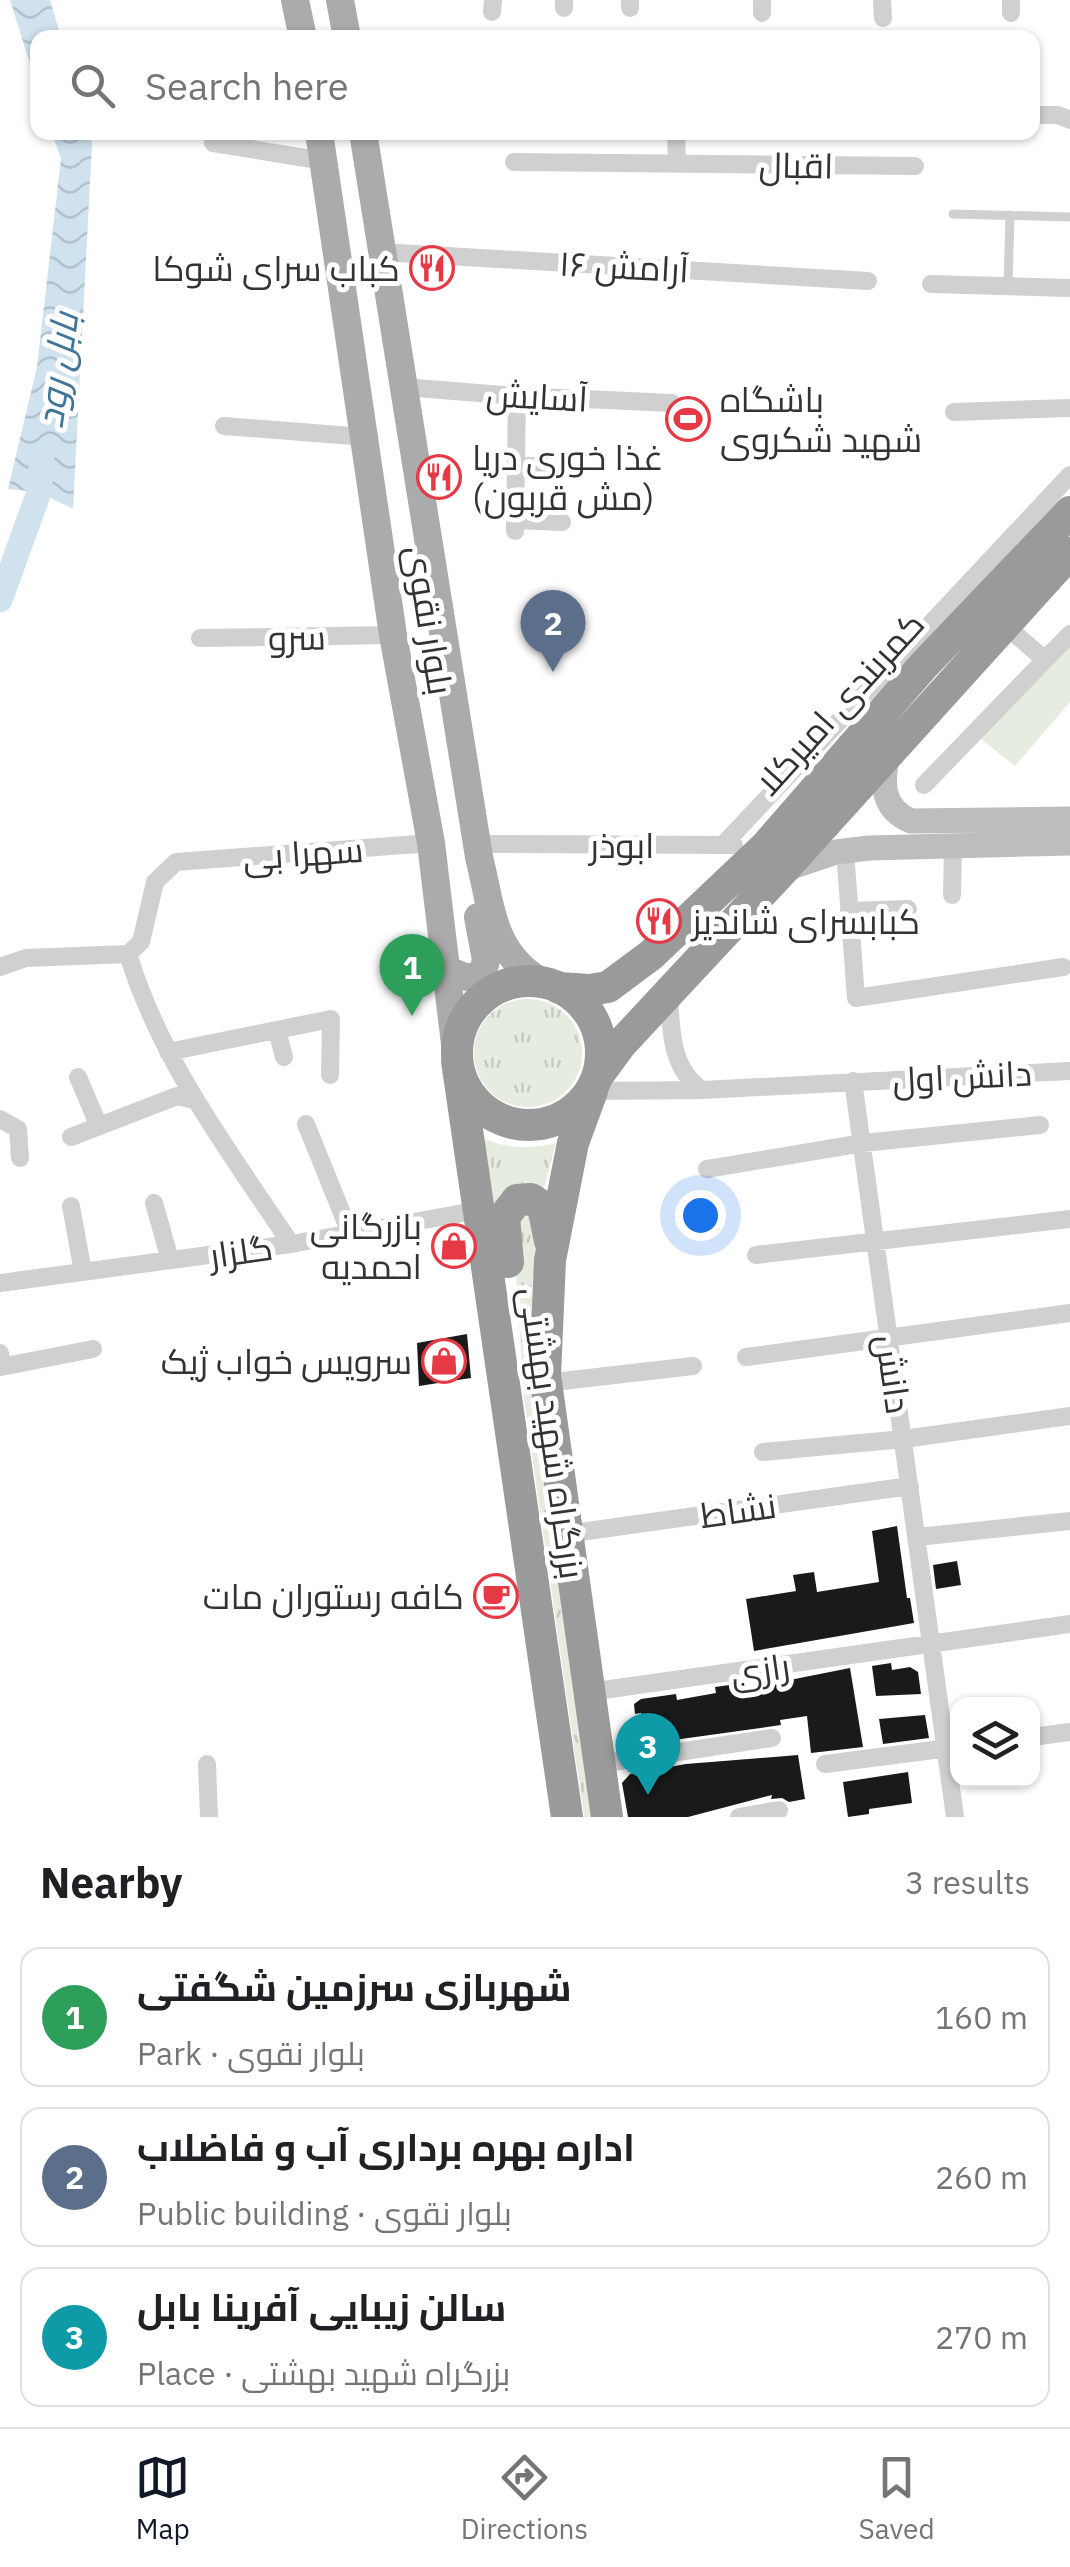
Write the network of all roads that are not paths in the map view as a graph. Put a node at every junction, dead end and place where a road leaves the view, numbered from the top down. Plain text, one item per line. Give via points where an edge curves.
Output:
1 (340, 0) edge
2 (346, 30) edge
3 (1040, 114) edge
4 (1066, 114) edge
5 (320, 140) edge
6 (364, 140) edge
7 (676, 140) edge
8 (212, 142) dead end
9 (324, 161) junction
10 (514, 162) dead end
11 (677, 164) junction
12 (915, 166) dead end
13 (952, 214) dead end
14 (1010, 216) junction
15 (1070, 217) edge
16 (380, 252) junction
17 (868, 281) dead end
18 (931, 284) dead end
19 (1008, 286) junction
20 (1070, 288) edge
21 (403, 387) junction
22 (517, 396) junction
23 (672, 403) dead end
24 (1070, 408) edge
25 (954, 412) dead end
26 (224, 426) dead end
27 (365, 438) junction
28 (516, 465) junction
29 (550, 467) dead end
30 (1070, 475) edge
31 (1070, 512) edge
32 (562, 522) dead end
33 (1070, 553) edge
34 (1004, 624) junction
35 (1070, 634) edge
36 (392, 636) junction
37 (200, 638) dead end
38 (915, 659) junction
39 (1045, 660) junction
40 (864, 736) junction
41 (924, 786) dead end
42 (1070, 818) edge
43 (1070, 843) edge
44 (431, 844) junction
45 (724, 846) junction
46 (953, 846) junction
47 (479, 851) junction
48 (845, 851) junction
49 (774, 858) junction
50 (952, 895) dead end
51 (908, 909) dead end
52 (849, 911) junction
53 (662, 943) junction
54 (128, 954) junction
55 (0, 967) edge
56 (1063, 967) dead end
57 (446, 969) junction
58 (692, 970) junction
59 (551, 985) junction
60 (669, 994) junction
61 (277, 1030) junction
62 (168, 1052) junction
63 (284, 1057) dead end
64 (457, 1061) junction
65 (1070, 1071) edge
66 (330, 1075) dead end
67 (78, 1077) dead end
68 (853, 1081) junction
69 (595, 1082) junction
70 (702, 1090) junction
71 (194, 1100) junction
72 (0, 1119) edge
73 (98, 1124) junction
74 (306, 1124) dead end
75 (1040, 1125) dead end
76 (71, 1137) dead end
77 (863, 1143) junction
78 (20, 1158) dead end
79 (707, 1169) dead end
80 (154, 1203) dead end
81 (71, 1206) dead end
82 (480, 1210) junction
83 (1070, 1219) edge
84 (350, 1233) junction
85 (877, 1242) junction
86 (292, 1244) junction
87 (756, 1255) dead end
88 (170, 1260) junction
89 (550, 1260) junction
90 (83, 1272) junction
91 (0, 1283) edge
92 (1070, 1314) edge
93 (889, 1338) junction
94 (92, 1349) dead end
95 (0, 1352) edge
96 (746, 1357) dead end
97 (693, 1366) dead end
98 (545, 1383) junction
99 (1070, 1416) edge
100 (512, 1424) junction
101 (904, 1439) junction
102 (763, 1452) dead end
103 (910, 1486) junction
104 (1070, 1520) edge
105 (566, 1534) junction
106 (917, 1537) junction
107 (1070, 1624) edge
108 (930, 1646) junction
109 (589, 1692) junction
110 (1070, 1732) edge
111 (1040, 1736) edge
112 (772, 1738) dead end
113 (950, 1739) edge
114 (950, 1748) edge
115 (206, 1764) dead end
116 (599, 1764) junction
117 (824, 1764) dead end
118 (954, 1787) edge
119 (779, 1810) dead end
120 (208, 1817) edge
121 (567, 1817) edge
122 (607, 1817) edge
123 (739, 1817) edge
124 (955, 1817) edge

1 - 2 main road
3 - 4 street
5 - 9 main road, بلوار نقوی
6 - 16 main road, بلوار نقوی
7 - 11 street
8 - 9 street
9 - 27 main road, بلوار نقوی
10 - 11 street, اقبال
11 - 12 street, اقبال
13 - 14 lane
14 - 15 lane
14 - 19 lane
16 - 17 street, آرامش ۱۶
16 - 21 main road, بلوار نقوی
18 - 19 street
19 - 20 street
21 - 22 street, آسایش
21 - 47 main road, بلوار نقوی
22 - 23 street, آسایش
22 - 28 street
24 - 25 street
26 - 27 street
27 - 36 main road, بلوار نقوی
28 - 29 street
28 - 32 street via 515,525
30 - 38 street
31 - 38 highway, کمربندی امیرکلا
33 - 34 highway, کمربندی امیرکلا
34 - 39 street
34 - 40 highway, کمربندی امیرکلا
35 - 39 street
36 - 37 street, سرو
36 - 44 main road, بلوار نقوی
38 - 40 highway, کمربندی امیرکلا
39 - 41 street
40 - 42 main road via 886,798 910,822
40 - 45 street
40 - 49 highway, کمربندی امیرکلا
43 - 46 main road
44 - 54 street, سهرا بی via 176,862 155,882 141,942
44 - 57 main road, بلوار نقوی
45 - 47 street, ابوذر
45 - 49 street, ابوذر
46 - 48 main road
46 - 50 street
47 - 57 main road via 472,881 484,972 466,978
47 - 59 main road, بلوار نقوی via 499,939 520,968
48 - 49 main road
48 - 52 street
49 - 53 highway, کمربندی امیرکلا
49 - 58 highway, کمربندی امیرکلا
51 - 52 street
52 - 56 street via 856,998
53 - 58 highway via 665,968
53 - 59 highway, کمربندی امیرکلا via 608,987
54 - 55 street via 26,958
54 - 62 street
57 - 64 main road, بلوار نقوی
58 - 60 highway, کمربندی امیرکلا
59 - 64 highway via 510,984 480,1000 462,1028
59 - 69 highway via 574,996 595,1022
60 - 69 highway, کمربندی امیرکلا
60 - 70 street via 678,1060
61 - 62 street
61 - 63 street
61 - 66 street via 330,1019
62 - 71 street
64 - 69 highway via 482,1108 514,1124 550,1123 580,1105
64 - 82 highway, بزرگراه شهید بهشتی
65 - 68 street, دانش اول
67 - 73 street
68 - 70 street
68 - 77 street, دانش
69 - 70 street
69 - 89 highway, بزرگراه شهید بهشتی via 572,1143
71 - 73 street via 177,1096
71 - 86 street
72 - 78 street via 18,1130
73 - 76 street
74 - 84 street
75 - 77 street
77 - 79 street
77 - 85 street, دانش
80 - 88 street
81 - 90 street
82 - 84 street, گلزار
82 - 100 highway, بزرگراه شهید بهشتی
83 - 85 street
84 - 86 street, گلزار
85 - 87 street
85 - 93 street, دانش
86 - 88 street, گلزار
88 - 90 street, گلزار
89 - 98 highway, بزرگراه شهید بهشتی
89 - 100 highway via 543,1207 517,1200 504,1224 513,1318
90 - 91 street, گلزار
92 - 93 street
93 - 96 street
93 - 101 street, دانش
94 - 95 street via 2,1367
97 - 98 street
98 - 105 highway, بزرگراه شهید بهشتی
99 - 101 street
100 - 121 highway, بزرگراه شهید بهشتی
101 - 102 street
101 - 103 street, دانش
103 - 105 street, نشاط
103 - 106 street, دانش
104 - 106 street
105 - 109 highway, بزرگراه شهید بهشتی
106 - 108 street, دانش
107 - 108 street, رازی
108 - 109 street, رازی
108 - 113 street, دانش
109 - 116 highway, بزرگراه شهید بهشتی
110 - 111 street
112 - 116 street
114 - 117 street
115 - 120 street
116 - 122 highway, بزرگراه شهید بهشتی
118 - 124 street, دانش
119 - 123 street

